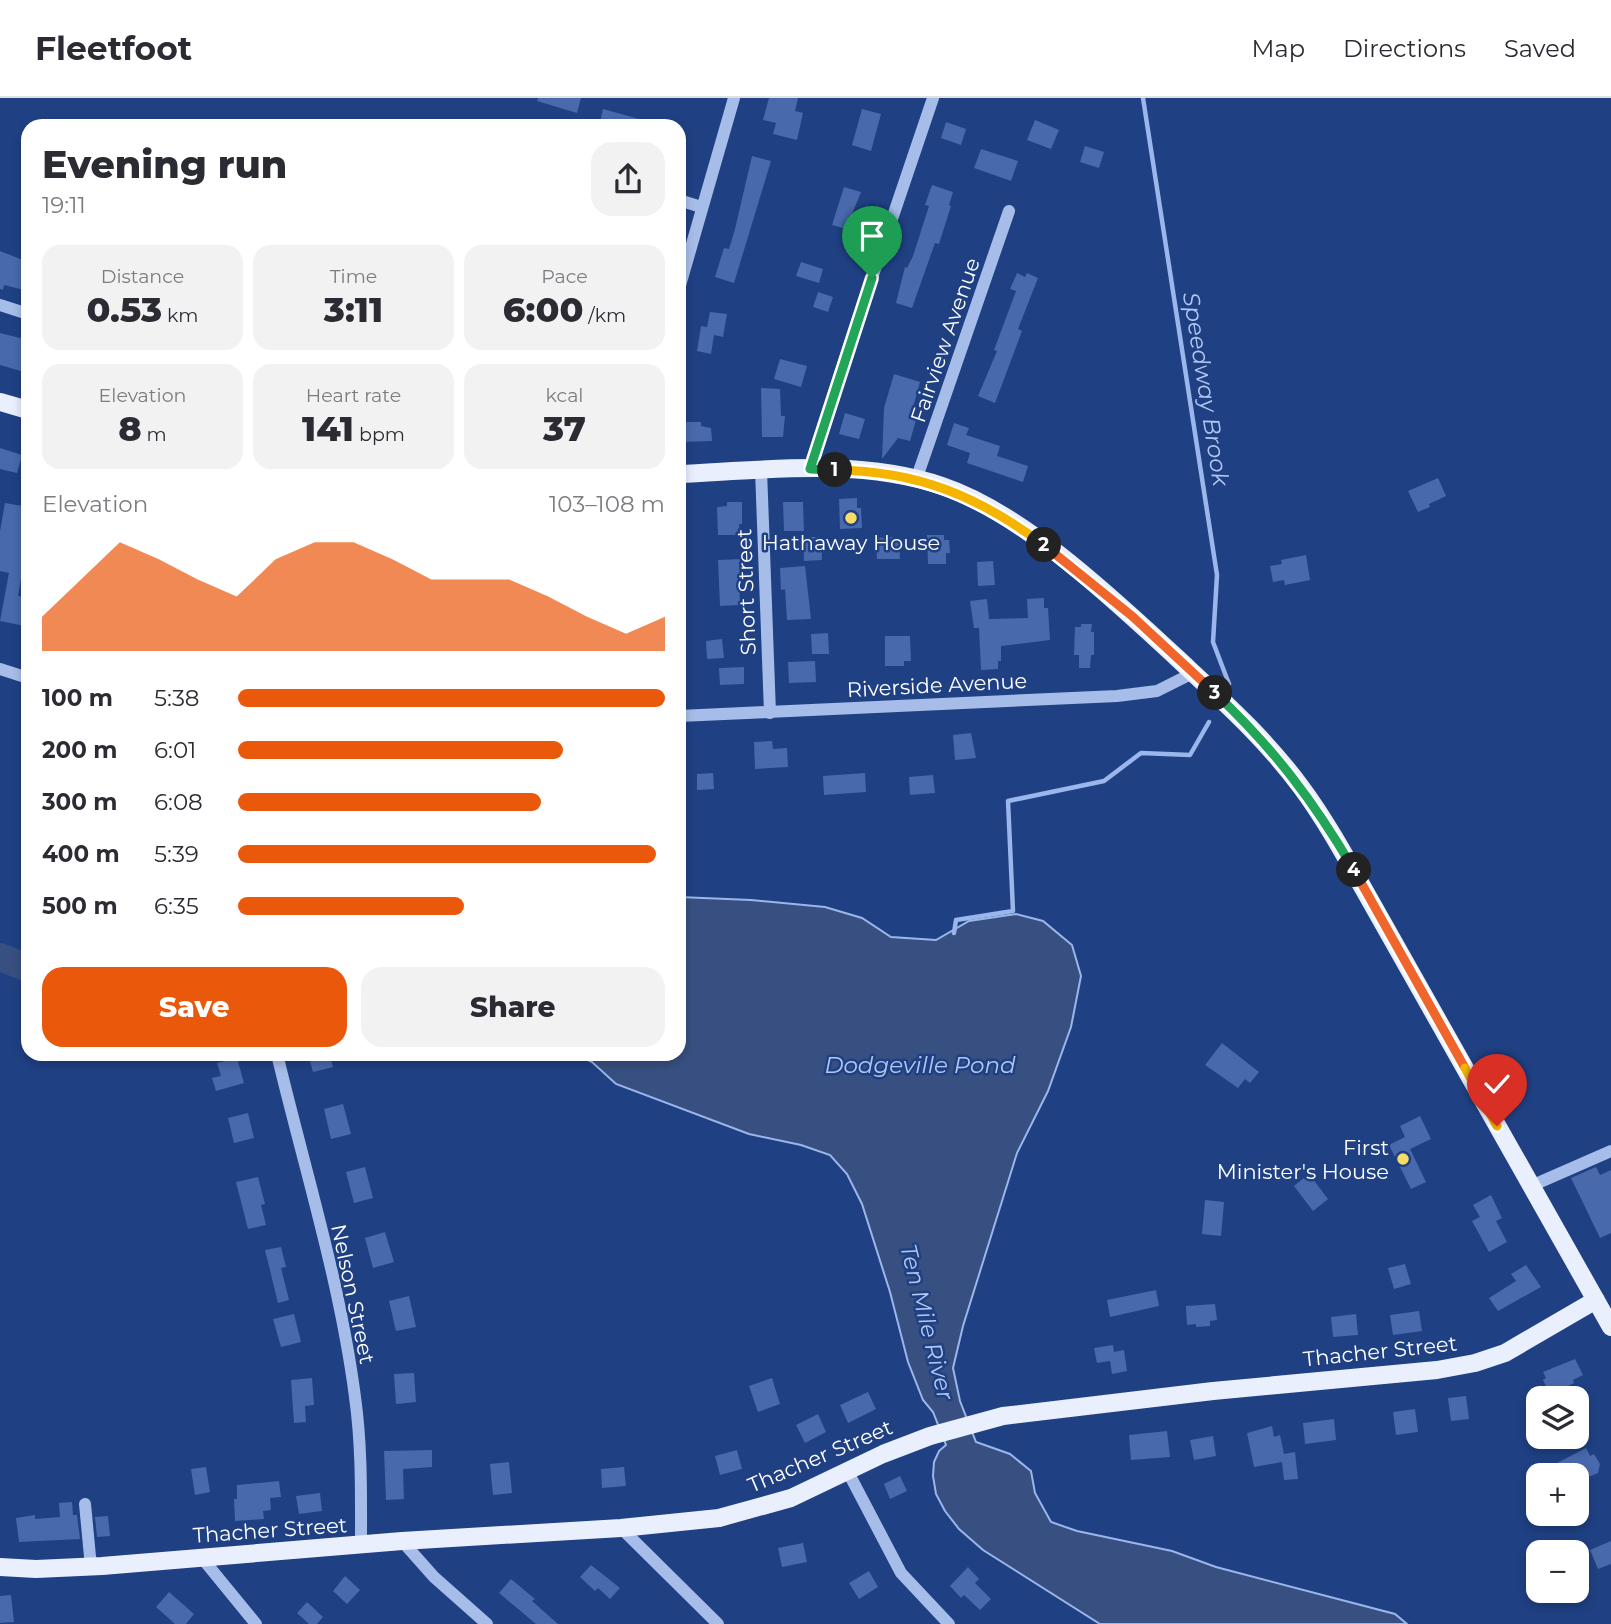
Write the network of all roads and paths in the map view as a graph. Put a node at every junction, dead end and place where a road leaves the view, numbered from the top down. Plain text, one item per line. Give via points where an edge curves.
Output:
1 (734, 98) edge
2 (933, 98) edge
3 (686, 203) edge
4 (701, 207) junction
5 (1009, 211) dead end
6 (686, 263) edge
7 (0, 305) edge
8 (21, 312) edge
9 (0, 402) edge
10 (21, 408) edge
11 (810, 469) junction
12 (761, 470) junction
13 (686, 474) edge
14 (916, 480) junction
15 (0, 669) edge
16 (1193, 673) junction
17 (21, 676) edge
18 (770, 713) junction
19 (686, 716) edge
20 (278, 1061) edge
21 (1611, 1151) edge
22 (1531, 1186) junction
23 (1596, 1300) junction
24 (1611, 1327) edge
25 (848, 1472) junction
26 (85, 1504) dead end
27 (621, 1528) junction
28 (402, 1541) junction
29 (361, 1546) junction
30 (202, 1558) junction
31 (0, 1567) edge
32 (91, 1567) junction
33 (256, 1624) edge
34 (487, 1624) edge
35 (718, 1624) edge
36 (949, 1624) edge

1 - 4 street
2 - 11 street
3 - 4 street
4 - 6 street
5 - 14 street, Fairview Avenue
7 - 8 street
9 - 10 main road
11 - 12 main road
11 - 14 main road via 874,472
12 - 13 main road
12 - 18 street, Short Street
14 - 16 main road via 970,498 1015,523 1132,616
15 - 17 street
16 - 18 street, Riverside Avenue via 1157,691 1117,696
16 - 22 main road via 1262,738 1331,831
18 - 19 street, Riverside Avenue
20 - 29 street, Nelson Street via 329,1264 353,1382 362,1458
21 - 22 street
22 - 23 main road
23 - 24 main road
23 - 25 main road, Thacher Street via 1504,1353 1475,1363 1003,1416 930,1436
25 - 27 main road, Thacher Street via 791,1498 732,1515
25 - 36 street via 901,1573
26 - 32 street
27 - 28 main road, Thacher Street
27 - 35 street
28 - 29 main road, Thacher Street
28 - 34 street
29 - 30 main road, Thacher Street
30 - 32 main road, Thacher Street
30 - 33 street
31 - 32 main road, Thacher Street

